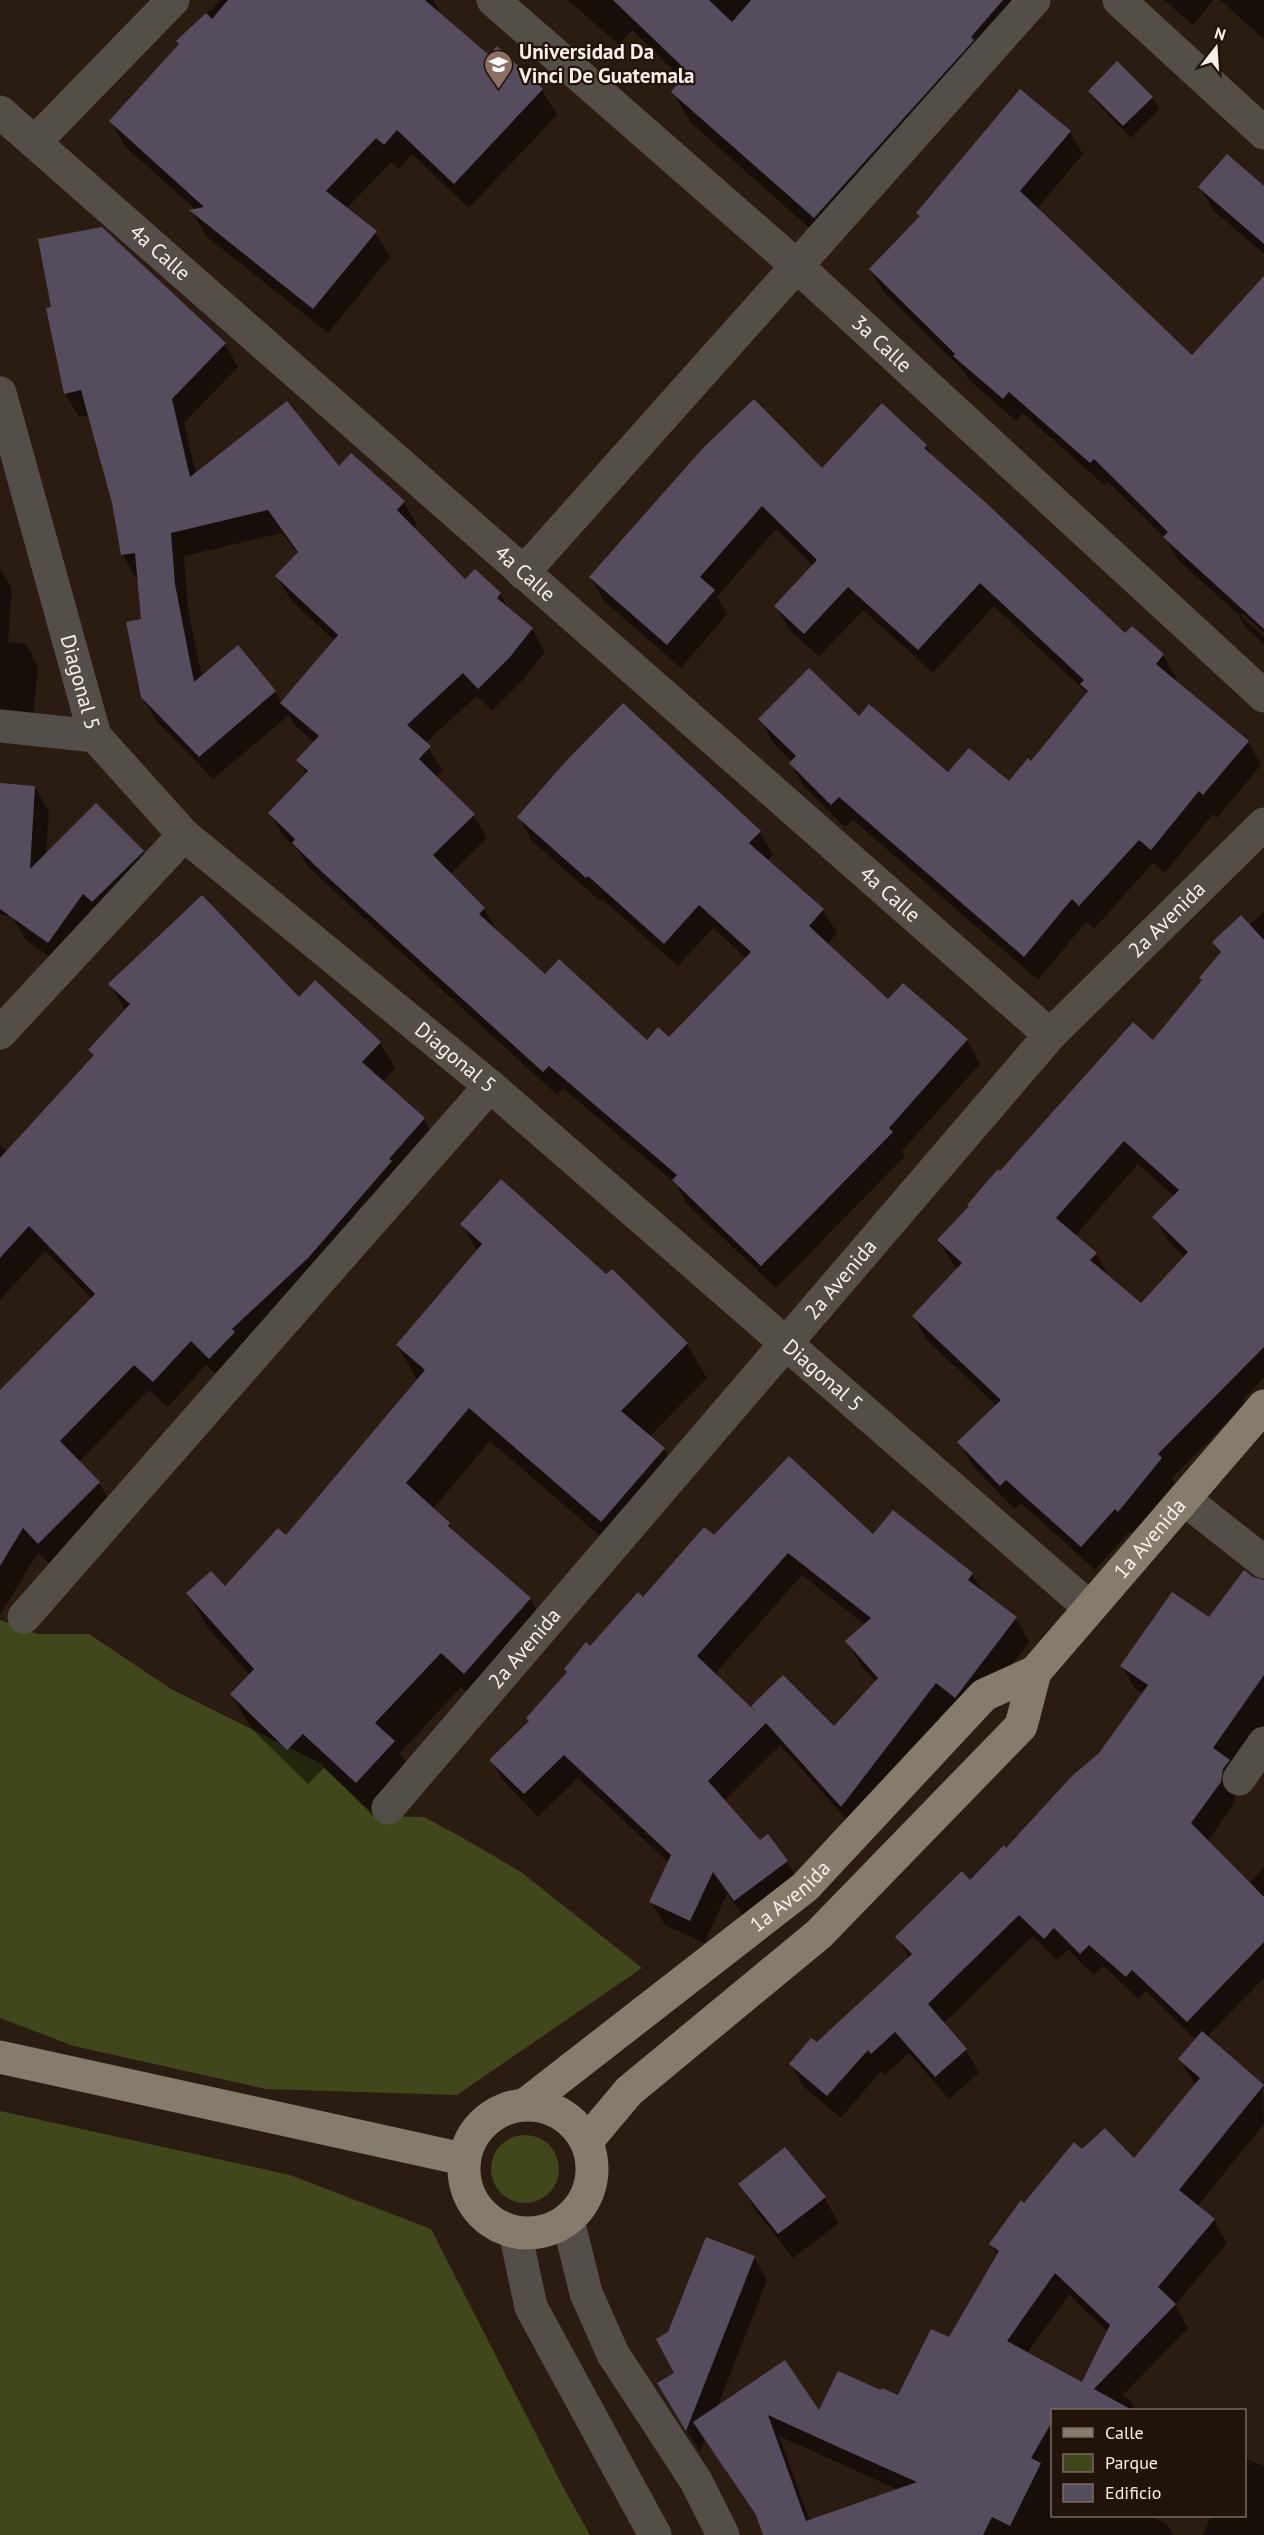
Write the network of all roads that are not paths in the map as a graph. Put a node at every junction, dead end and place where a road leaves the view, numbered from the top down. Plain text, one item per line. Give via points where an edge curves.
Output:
1 (173, 0) edge
2 (493, 0) edge
3 (1034, 0) edge
4 (1119, 0) edge
5 (0, 112) edge
6 (1264, 133) edge
7 (35, 142) junction
8 (797, 266) junction
9 (0, 393) edge
10 (523, 573) junction
11 (1264, 696) edge
12 (0, 726) edge
13 (95, 736) junction
14 (1264, 824) edge
15 (184, 835) junction
16 (0, 1033) edge
17 (1050, 1035) junction
18 (489, 1086) junction
19 (785, 1343) junction
20 (1264, 1406) edge
21 (1184, 1499) junction
22 (1264, 1562) edge
23 (1090, 1608) junction
24 (24, 1617) dead end
25 (1035, 1672) junction
26 (1264, 1743) edge
27 (1239, 1779) dead end
28 (388, 1808) dead end
29 (0, 2057) edge
30 (526, 2104) junction
31 (587, 2140) junction
32 (463, 2159) junction
33 (568, 2220) junction
34 (515, 2232) junction
35 (655, 2535) edge
36 (723, 2535) edge

1 - 7 street
2 - 8 street, 3a Calle
3 - 8 street
4 - 6 street
5 - 7 street, 4a Calle
7 - 10 street, 4a Calle
8 - 10 street
8 - 11 street, 3a Calle
9 - 13 street, Diagonal 5
10 - 17 street, 4a Calle
12 - 13 street
13 - 15 street, Diagonal 5
14 - 17 street, 2a Avenida
15 - 16 street
15 - 18 street, Diagonal 5
17 - 19 street, 2a Avenida
18 - 19 street, Diagonal 5
18 - 24 street
19 - 23 street, Diagonal 5
19 - 28 street, 2a Avenida
20 - 21 main road, 1a Avenida
21 - 22 street
21 - 23 main road, 1a Avenida
23 - 25 main road, 1a Avenida
25 - 30 main road, 1a Avenida via 984,1695 805,1887
25 - 31 main road, 1a Avenida via 1021,1726 819,1934 629,2091
26 - 27 street
29 - 32 main road
30 - 31 main road via 551,2108 572,2121
30 - 32 main road via 504,2108 485,2120 470,2138
31 - 33 main road via 593,2162 592,2183 583,2204
32 - 34 main road via 464,2184 475,2206 493,2223
33 - 34 main road via 552,2229
33 - 36 street via 586,2293 613,2355 696,2481
34 - 35 street via 531,2307

